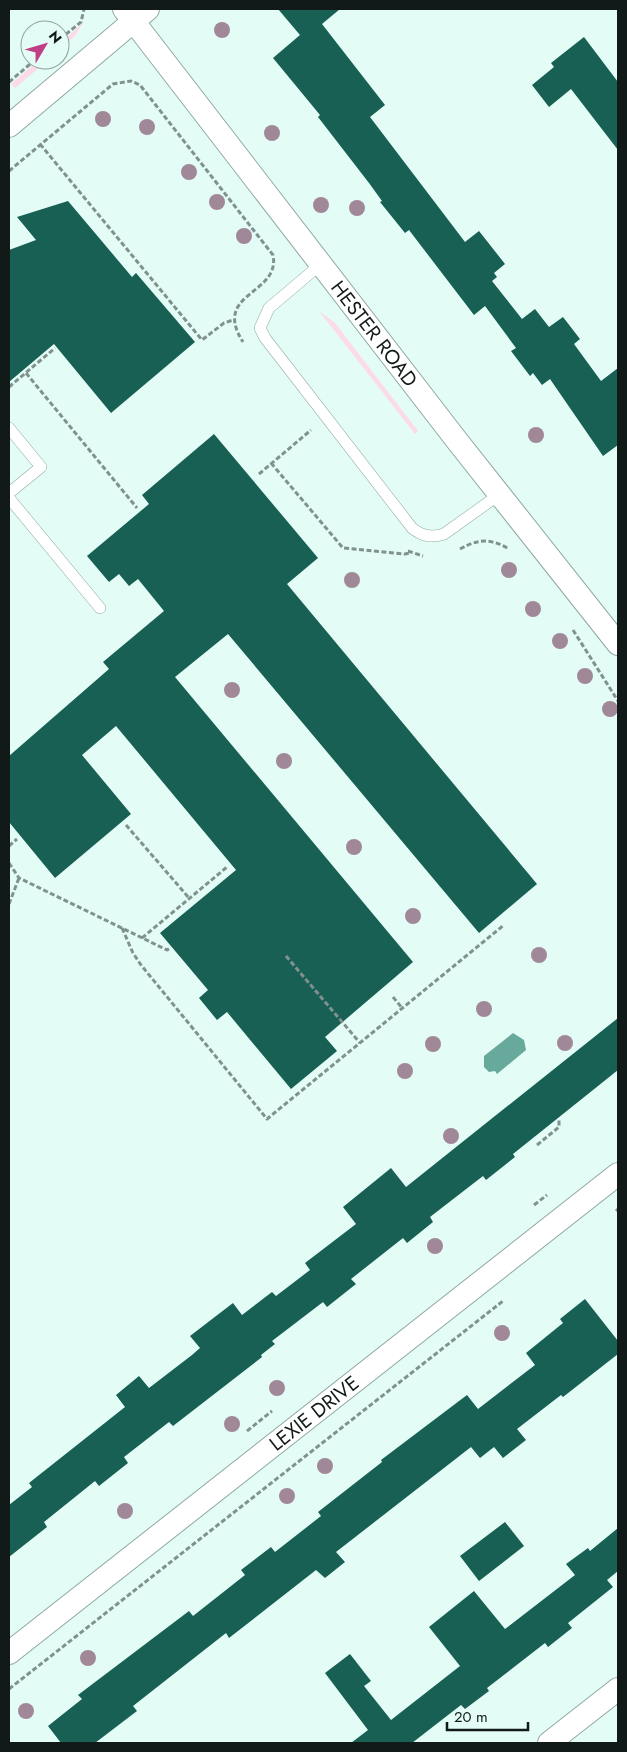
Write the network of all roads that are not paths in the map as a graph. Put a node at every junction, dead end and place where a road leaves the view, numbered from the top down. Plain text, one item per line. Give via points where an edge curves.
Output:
1 (135, 13) edge
2 (9, 126) edge
3 (321, 264) junction
4 (9, 428) edge
5 (9, 493) edge
6 (500, 494) junction
7 (9, 498) edge
8 (100, 608) dead end
9 (618, 644) edge
10 (618, 1174) edge
11 (9, 1654) edge
12 (618, 1688) edge
13 (549, 1743) edge

1 - 2 street
1 - 3 street, HESTER ROAD
3 - 6 street, HESTER ROAD
3 - 6 lane via 269,308 260,328 412,528 421,535 435,537 444,534
4 - 5 lane via 41,467
6 - 9 street, HESTER ROAD
7 - 8 lane
10 - 11 street, LEXIE DRIVE
12 - 13 street

